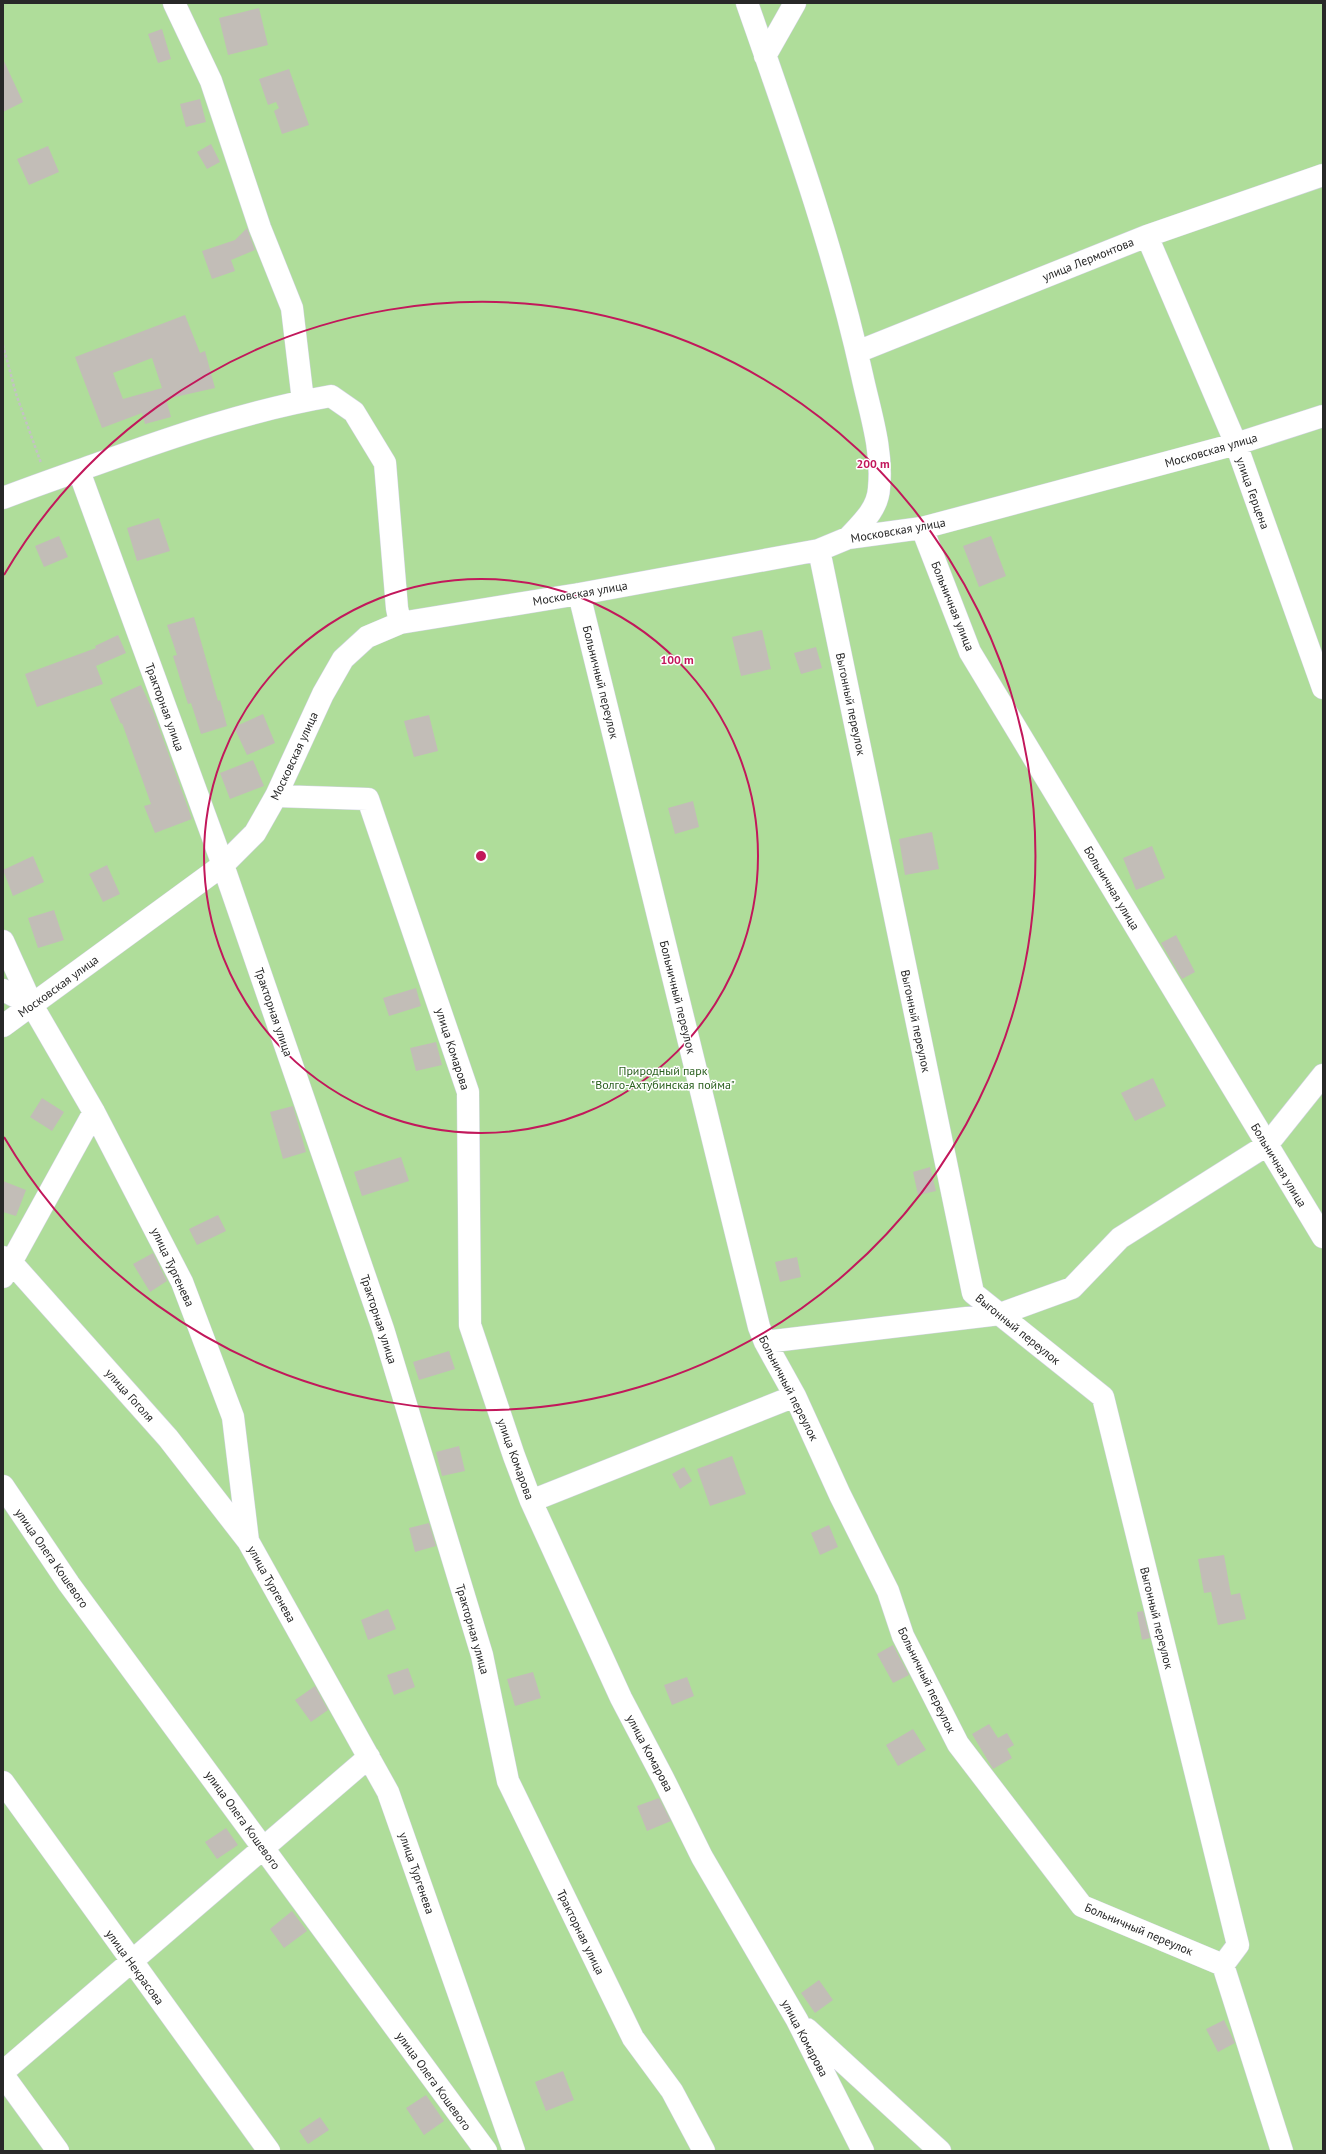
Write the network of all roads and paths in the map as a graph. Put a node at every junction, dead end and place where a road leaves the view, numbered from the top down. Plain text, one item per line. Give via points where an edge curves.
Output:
1 (174, 3) edge
2 (747, 3) edge
3 (795, 3) edge
4 (765, 56) junction
5 (1323, 175) edge
6 (1147, 236) junction
7 (3, 345) edge
8 (857, 352) junction
9 (302, 401) junction
10 (1323, 416) edge
11 (1236, 444) junction
12 (79, 470) junction
13 (48, 480) junction
14 (3, 498) edge
15 (922, 528) junction
16 (848, 538) junction
17 (819, 550) junction
18 (579, 594) junction
19 (400, 623) junction
20 (1323, 688) edge
21 (276, 796) junction
22 (223, 864) junction
23 (3, 941) edge
24 (3, 990) edge
25 (32, 1005) junction
26 (3, 1026) edge
27 (1323, 1075) edge
28 (94, 1112) junction
29 (1267, 1145) junction
30 (1323, 1237) edge
31 (6, 1265) edge
32 (1000, 1314) junction
33 (765, 1342) junction
34 (795, 1396) junction
35 (3, 1486) edge
36 (531, 1501) junction
37 (248, 1541) junction
38 (369, 1757) junction
39 (3, 1782) edge
40 (263, 1848) junction
41 (131, 1962) junction
42 (1223, 1964) junction
43 (797, 2020) junction
44 (3, 2072) edge
45 (3, 2075) edge
46 (58, 2151) edge
47 (269, 2151) edge
48 (486, 2151) edge
49 (514, 2151) edge
50 (704, 2151) edge
51 (863, 2151) edge
52 (940, 2151) edge
53 (1282, 2151) edge

1 - 9 street via 211,81 260,228 292,308
2 - 4 street
3 - 4 street
4 - 8 street via 816,202
5 - 6 street, улица Лермонтова
6 - 8 street, улица Лермонтова
6 - 11 street, улица Герцена
7 - 13 path via 16,394
8 - 16 street via 880,454 879,490 869,516
9 - 12 street via 185,432
9 - 19 street via 331,396 354,412 385,463
10 - 11 street, Московская улица
11 - 15 street, Московская улица
11 - 20 street, улица Герцена
12 - 13 street
12 - 22 street, Тракторная улица
13 - 14 street
15 - 16 street, Московская улица
15 - 29 street, Больничная улица via 970,652
16 - 17 street, Московская улица
17 - 18 street, Московская улица
17 - 32 street, Выгонный переулок via 972,1293
18 - 19 street, Московская улица
18 - 33 street, Больничный переулок via 759,1327
19 - 21 street, Московская улица via 367,637 342,659
21 - 22 street, Московская улица via 255,833
21 - 36 street, улица Комарова via 368,799 468,1092 470,1325
22 - 25 street, Московская улица
22 - 50 street, Тракторная улица via 383,1329 482,1656 508,1781 633,2038 672,2091
23 - 25 street, улица Тургенева
24 - 25 street
25 - 26 street, Московская улица
25 - 28 street, улица Тургенева
27 - 29 street
28 - 31 street
28 - 37 street, улица Тургенева via 182,1282 233,1417
29 - 30 street, Больничная улица
29 - 32 street via 1120,1238 1072,1288
31 - 37 street, улица Гоголя via 168,1438
32 - 33 street
32 - 42 street, Выгонный переулок via 1103,1397 1238,1945
33 - 34 street, Больничный переулок
34 - 36 street
34 - 42 street, Больничный переулок via 888,1591 903,1636 963,1750 1082,1906
35 - 40 street, улица Олега Кошевого via 70,1584
36 - 43 street, улица Комарова via 621,1698 664,1778 702,1858
37 - 38 street, улица Тургенева
38 - 40 street
38 - 49 street, улица Тургенева via 388,1792
39 - 41 street, улица Некрасова
40 - 41 street
40 - 48 street, улица Олега Кошевого
41 - 44 street
41 - 47 street, улица Некрасова
42 - 53 street
43 - 51 street, улица Комарова
43 - 52 street
45 - 46 street

